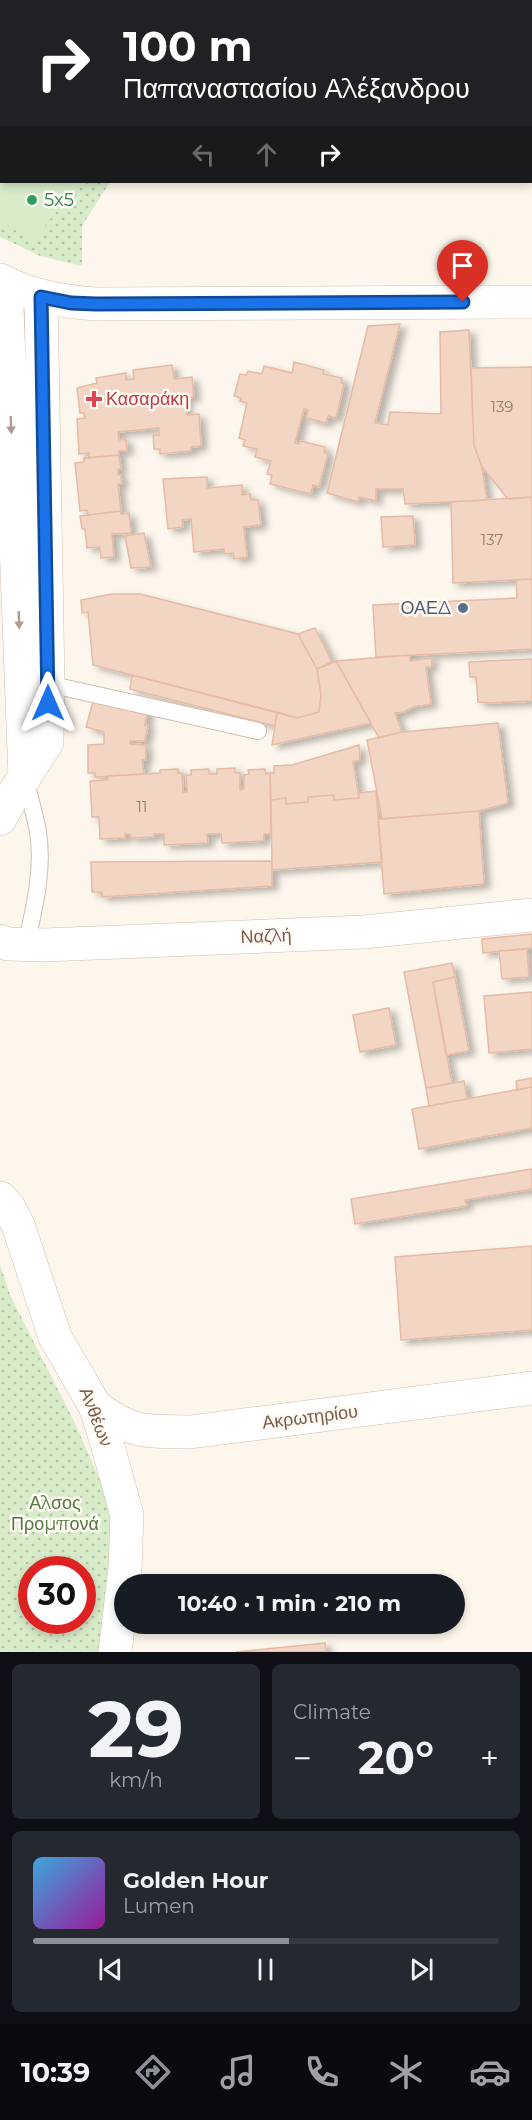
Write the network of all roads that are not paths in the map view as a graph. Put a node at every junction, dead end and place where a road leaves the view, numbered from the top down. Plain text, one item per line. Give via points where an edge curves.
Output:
1 (3, 281) edge
2 (41, 297) junction
3 (532, 302) edge
4 (48, 684) junction
5 (258, 731) dead end
6 (25, 777) junction
7 (0, 819) edge
8 (532, 915) edge
9 (13, 943) edge
10 (0, 1197) edge
11 (532, 1388) edge
12 (95, 1406) junction
13 (114, 1652) edge

1 - 2 street
1 -> 6 street
2 - 3 street via 96,304
2 - 4 street
4 - 5 lane
4 - 6 street via 47,742
6 - 7 street
6 - 9 lane via 40,852 36,897
8 - 9 street, Ναζλή via 364,932
10 - 12 street, Ανθέων via 18,1225 55,1337
11 - 12 street, Ακρωτηρίου via 190,1432 141,1431 116,1422
12 - 13 street, Ανθέων via 127,1515 125,1569

